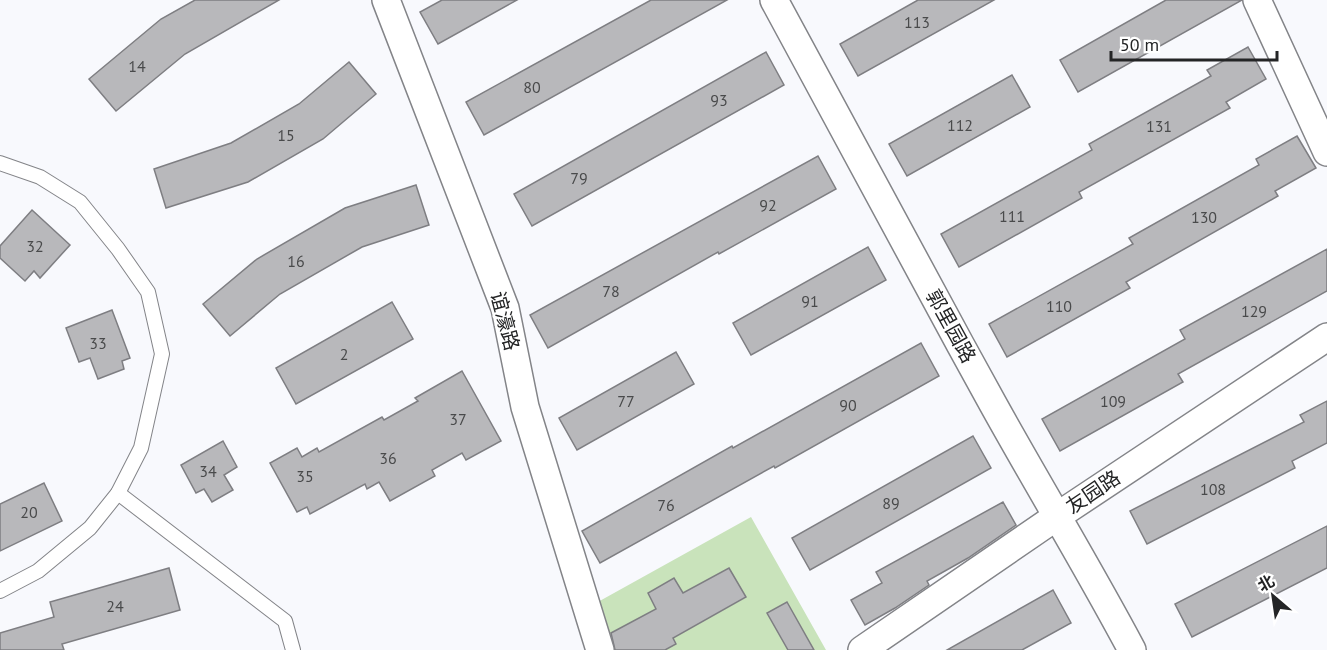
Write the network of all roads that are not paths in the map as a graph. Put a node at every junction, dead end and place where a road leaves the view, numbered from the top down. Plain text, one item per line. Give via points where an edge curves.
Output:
1 (386, 0) edge
2 (774, 0) edge
3 (1257, 0) edge
4 (1327, 152) edge
5 (0, 163) edge
6 (1327, 338) edge
7 (118, 493) junction
8 (1056, 517) junction
9 (0, 591) edge
10 (293, 650) edge
11 (600, 650) edge
12 (862, 650) edge
13 (1132, 650) edge

1 - 11 street, 谊濠路 via 505,308 525,408
2 - 8 street, 郭里园路
3 - 4 street
5 - 7 lane via 40,177 81,202 148,292 162,354 141,448
6 - 8 street, 友园路
7 - 9 lane via 90,528 38,571
7 - 10 lane via 285,621
8 - 12 street, 友园路
8 - 13 street, 郭里园路

